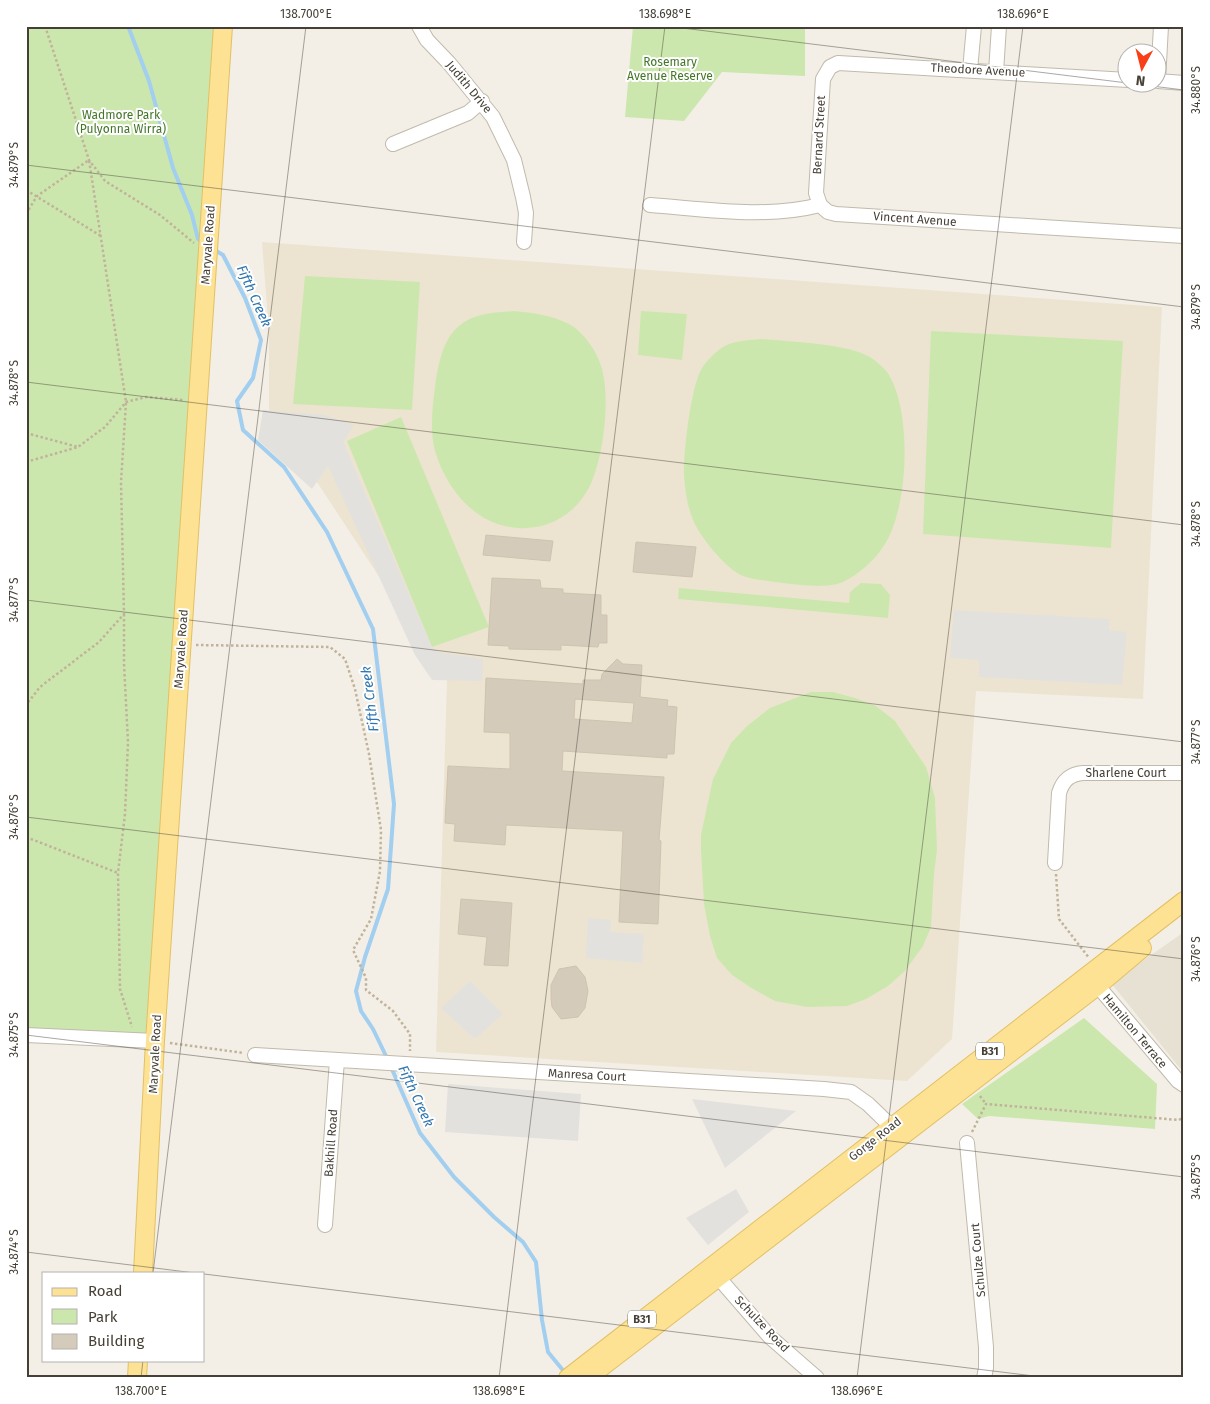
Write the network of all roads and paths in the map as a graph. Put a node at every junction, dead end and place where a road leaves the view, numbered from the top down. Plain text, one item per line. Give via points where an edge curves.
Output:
1 (45, 26) edge
2 (223, 26) edge
3 (419, 26) edge
4 (974, 26) edge
5 (999, 26) edge
6 (1161, 26) edge
7 (1160, 42) edge
8 (830, 67) joint
9 (970, 70) junction
10 (1184, 70) edge
11 (996, 72) junction
12 (1118, 79) edge
13 (1168, 82) edge
14 (1184, 83) edge
15 (482, 102) junction
16 (393, 144) dead end
17 (89, 160) junction
18 (26, 190) edge
19 (37, 196) junction
20 (650, 205) dead end
21 (820, 205) junction
22 (26, 214) edge
23 (101, 236) junction
24 (1184, 236) edge
25 (524, 242) dead end
26 (208, 254) junction
27 (126, 402) junction
28 (198, 402) junction
29 (26, 433) edge
30 (78, 447) junction
31 (26, 462) edge
32 (124, 614) junction
33 (182, 645) junction
34 (26, 705) edge
35 (1184, 773) edge
36 (26, 837) edge
37 (1055, 862) joint
38 (118, 873) junction
39 (1184, 901) edge
40 (1184, 916) edge
41 (1094, 976) junction
42 (26, 1035) edge
43 (136, 1040) junction
44 (155, 1041) junction
45 (255, 1055) joint
46 (337, 1060) junction
47 (404, 1064) junction
48 (1184, 1085) edge
49 (976, 1090) dead end
50 (986, 1104) junction
51 (1184, 1117) edge
52 (896, 1131) junction
53 (967, 1143) joint
54 (325, 1225) dead end
55 (143, 1272) edge
56 (714, 1273) junction
57 (138, 1362) edge
58 (577, 1376) edge
59 (138, 1378) edge
60 (817, 1378) edge
61 (984, 1378) edge

1 - 17 path
2 - 26 main road, Maryvale Road
3 - 15 street, Judith Drive via 427,40
4 - 9 street
5 - 11 street
6 - 7 street
8 - 9 street, Theodore Avenue via 838,62
8 - 21 street, Bernard Street via 823,78 821,92 816,193
9 - 11 street, Theodore Avenue
10 - 14 street
11 - 12 street, Theodore Avenue
13 - 14 street
15 - 16 street via 468,113
15 - 25 street, Judith Drive via 514,160 526,213
17 - 19 path
17 - 23 path
17 - 26 path via 105,181 160,214
18 - 19 path
19 - 22 path
19 - 23 path
20 - 21 street via 766,212
21 - 24 street, Vincent Avenue via 836,214
23 - 27 path
26 - 28 main road, Maryvale Road
27 - 28 path via 146,396
27 - 30 path via 105,427
27 - 32 path via 121,482
28 - 33 main road, Maryvale Road
29 - 30 path
30 - 31 path
32 - 34 path via 99,642 40,687
32 - 38 path via 128,742
33 - 44 main road, Maryvale Road
33 - 47 path via 330,647 345,658 369,754 381,830 380,871 371,919 353,950 366,978 366,990 393,1011 410,1034
35 - 37 street, Sharlene Court via 1083,773 1067,778 1059,793
36 - 38 path
37 - 41 path via 1059,919
38 - 43 path via 120,990
39 - 41 main road, Gorge Road / B31
40 - 41 main road, Gorge Road / B31
41 - 48 street, Hamilton Terrace
41 - 52 main road, Gorge Road / B31
42 - 43 street
43 - 44 street
44 - 45 path
44 - 55 main road, Maryvale Road
45 - 46 street, Manresa Court
46 - 47 street, Manresa Court
46 - 54 street, Bakhill Road
47 - 52 street, Manresa Court via 851,1092
49 - 50 path
50 - 51 path via 1179,1120
50 - 53 path
52 - 56 main road, Gorge Road / B31
53 - 61 street, Schulze Court via 986,1347
56 - 58 main road, Gorge Road / B31
56 - 60 street, Schulze Road via 770,1337
57 - 59 main road

